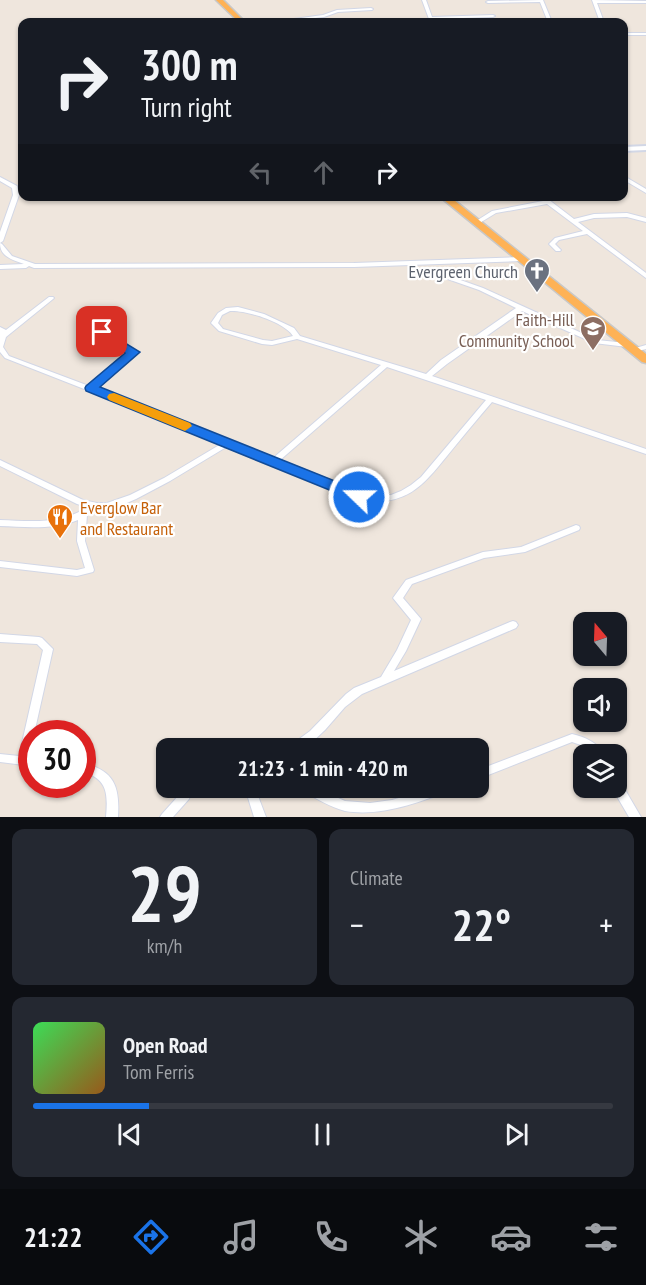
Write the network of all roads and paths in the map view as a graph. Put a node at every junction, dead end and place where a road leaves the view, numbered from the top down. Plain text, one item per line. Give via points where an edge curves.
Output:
1 (219, 0) edge
2 (369, 0) edge
3 (424, 0) edge
4 (541, 0) edge
5 (487, 1) edge
6 (594, 1) edge
7 (645, 2) edge
8 (371, 9) junction
9 (493, 16) joint
10 (238, 18) edge
11 (307, 18) edge
12 (372, 18) edge
13 (431, 18) edge
14 (462, 18) edge
15 (548, 18) edge
16 (600, 18) edge
17 (628, 34) edge
18 (646, 34) edge
19 (646, 148) edge
20 (628, 149) edge
21 (0, 179) edge
22 (628, 180) edge
23 (646, 191) edge
24 (449, 201) edge
25 (547, 202) joint
26 (646, 220) edge
27 (573, 221) junction
28 (476, 223) junction
29 (588, 232) junction
30 (0, 243) edge
31 (558, 250) dead end
32 (522, 260) junction
33 (34, 266) junction
34 (0, 267) edge
35 (438, 274) dead end
36 (646, 276) edge
37 (51, 298) dead end
38 (521, 308) junction
39 (2, 332) edge
40 (102, 332) dead end
41 (297, 337) junction
42 (646, 347) edge
43 (630, 348) junction
44 (646, 360) edge
45 (386, 364) junction
46 (427, 377) junction
47 (91, 388) junction
48 (491, 399) junction
49 (226, 444) junction
50 (646, 452) edge
51 (273, 462) junction
52 (0, 463) edge
53 (93, 507) junction
54 (83, 516) junction
55 (0, 523) edge
56 (576, 528) dead end
57 (0, 564) edge
58 (513, 625) dead end
59 (0, 638) edge
60 (385, 679) junction
61 (35, 720) edge
62 (309, 738) edge
63 (587, 744) edge
64 (0, 758) edge
65 (18, 760) edge
66 (96, 770) edge
67 (489, 771) edge
68 (183, 798) edge
69 (253, 798) edge
70 (326, 798) edge
71 (413, 798) edge
72 (624, 798) edge
73 (112, 817) edge
74 (166, 817) edge
75 (260, 817) edge
76 (635, 817) edge

1 - 10 highway
2 - 8 street
3 - 13 street
4 - 5 street
4 - 15 street
5 - 9 street
6 - 7 street
6 - 16 street
8 - 11 street
8 - 12 street
9 - 14 street
17 - 18 street
19 - 20 main road
21 - 30 street via 15,187 16,195
22 - 23 street
24 - 28 highway
25 - 27 street
25 - 28 street via 494,212
26 - 27 street via 627,215
27 - 29 street
28 - 32 highway
29 - 31 street via 557,239 552,244
29 - 36 street
30 - 33 street via 10,257
32 - 33 street via 366,265
32 - 43 highway
33 - 34 street
35 - 38 street
37 - 39 street
38 - 43 street via 596,342
38 - 46 street
39 - 47 street via 0,347 8,357
40 - 47 street via 134,352
41 - 41 street via 262,342 221,330 214,323 225,310 240,308 292,329
41 - 45 street
42 - 43 street
43 - 44 highway
45 - 46 street
45 - 51 street
46 - 48 street
47 - 49 street
48 - 50 street
48 - 51 street via 418,486 400,496 376,500 359,497
49 - 51 street
49 - 53 street via 128,500
52 - 53 street
53 - 54 street
54 - 55 street via 59,523
54 - 57 street via 81,541 90,570 77,573
56 - 60 street via 522,550 483,555 409,582 398,598 416,619
58 - 60 street
59 - 61 street via 39,641 48,649
60 - 62 street via 347,698
63 - 67 street via 572,738
64 - 65 street
66 - 73 street via 113,791
68 - 74 street
69 - 75 street
70 - 71 street via 359,808
72 - 76 street

